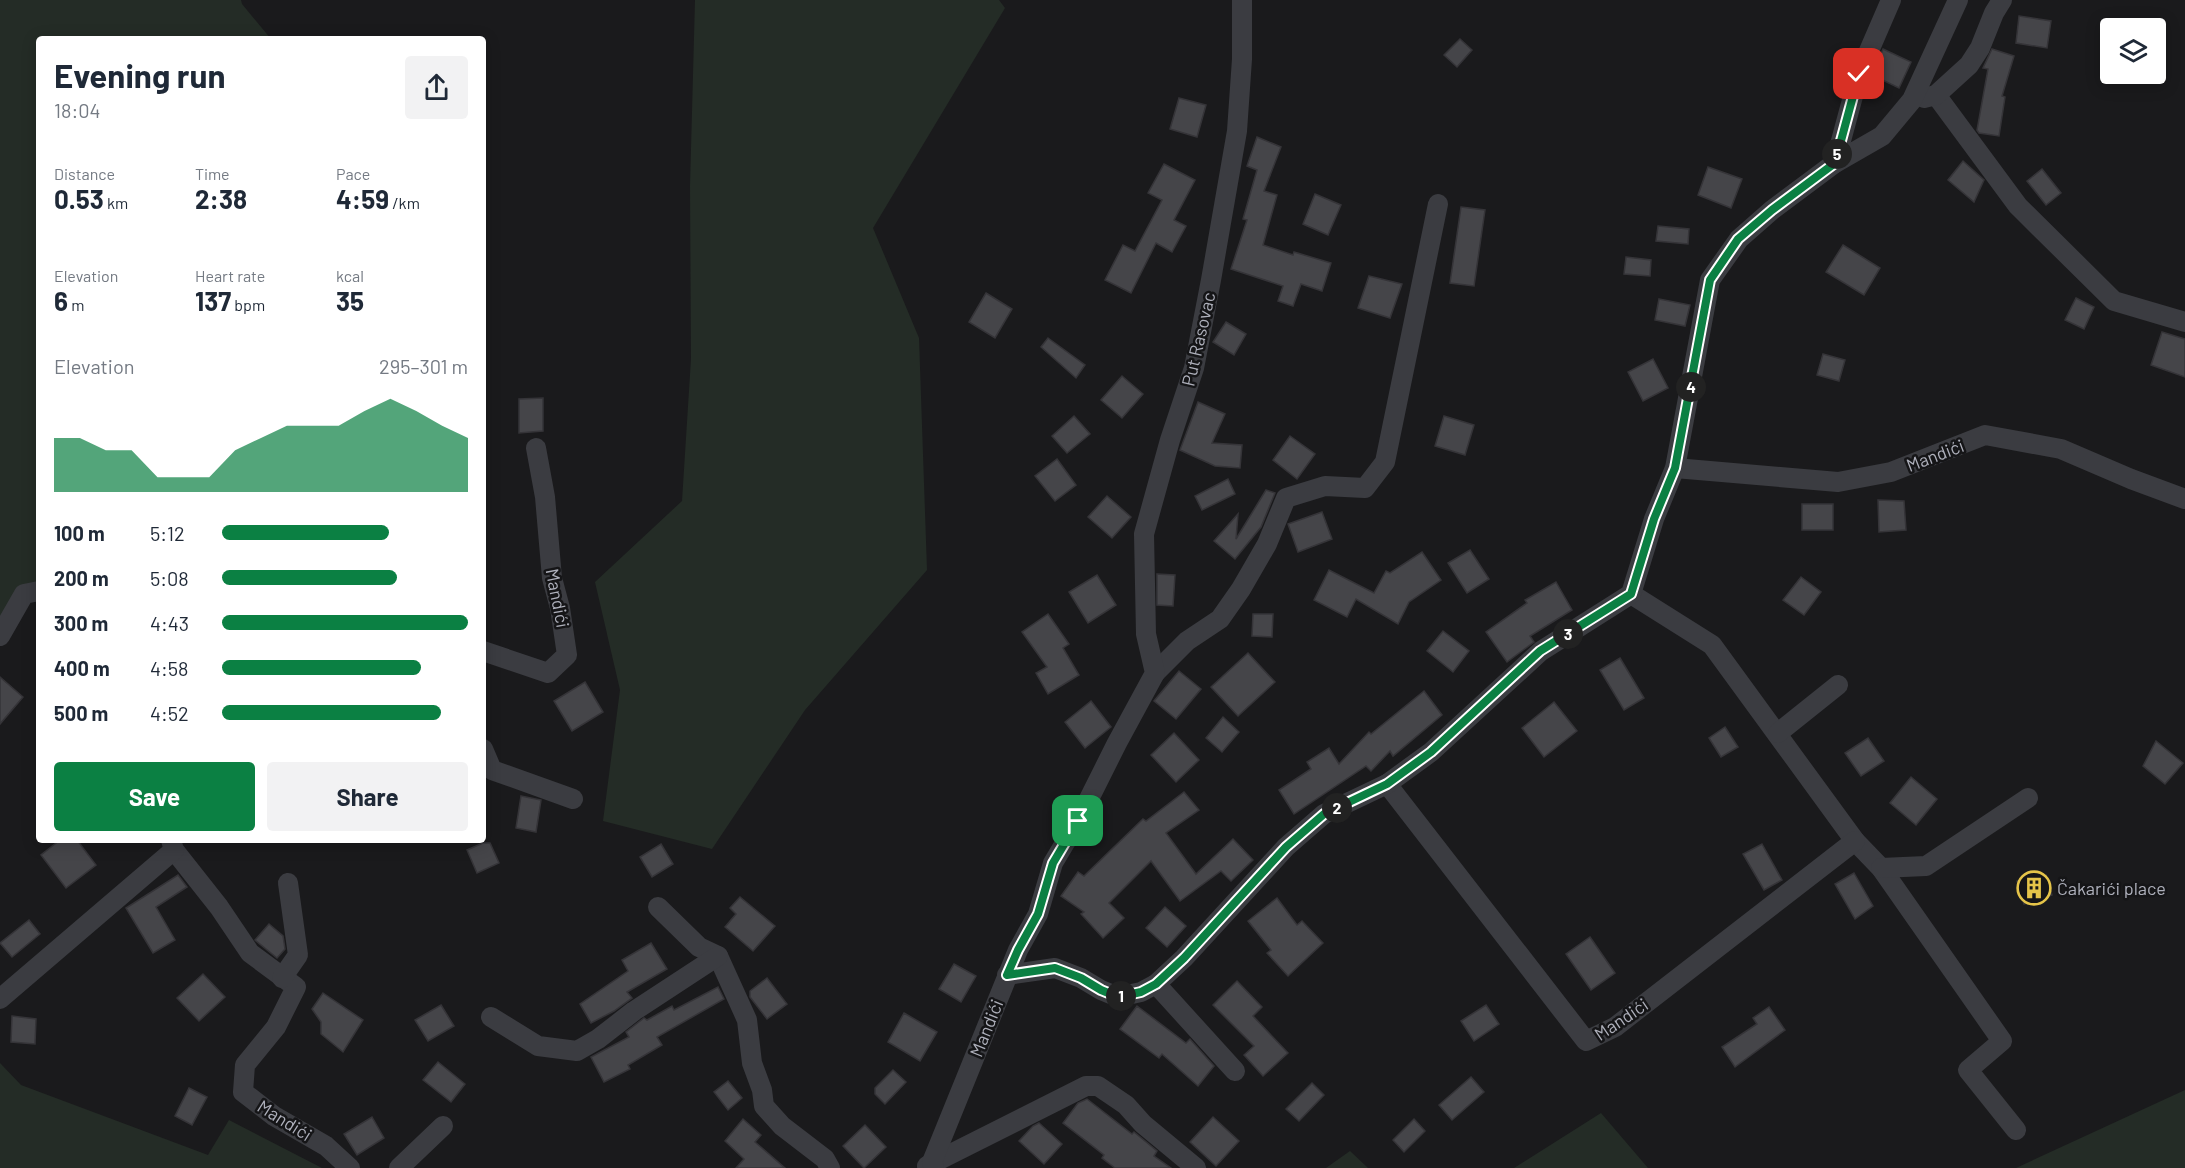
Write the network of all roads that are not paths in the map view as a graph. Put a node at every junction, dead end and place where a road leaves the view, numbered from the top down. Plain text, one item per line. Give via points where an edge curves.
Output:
1 (1242, 0) edge
2 (1891, 0) edge
3 (1958, 0) edge
4 (2002, 0) edge
5 (1936, 95) junction
6 (1912, 100) junction
7 (1835, 163) junction
8 (1438, 204) dead end
9 (2185, 322) edge
10 (536, 448) dead end
11 (1675, 468) junction
12 (2185, 499) edge
13 (36, 592) edge
14 (1631, 594) junction
15 (0, 636) edge
16 (486, 652) edge
17 (1155, 673) junction
18 (1838, 685) dead end
19 (1778, 733) junction
20 (486, 756) edge
21 (1387, 784) junction
22 (2028, 798) dead end
23 (573, 799) dead end
24 (1855, 841) junction
25 (172, 845) edge
26 (1881, 868) junction
27 (288, 883) dead end
28 (658, 906) dead end
29 (718, 956) junction
30 (1007, 975) junction
31 (282, 978) junction
32 (1156, 984) junction
33 (0, 999) edge
34 (491, 1017) dead end
35 (1235, 1071) dead end
36 (443, 1126) dead end
37 (2016, 1130) dead end
38 (930, 1166) edge
39 (350, 1168) edge
40 (399, 1168) edge
41 (830, 1168) edge
42 (1196, 1168) edge

1 - 17 street, Put Rasovac via 1237,131 1211,280 1194,368 1144,534 1146,634
2 - 7 street via 1859,74
3 - 6 street
4 - 5 street via 1969,65
5 - 6 street
5 - 9 street via 2018,206 2114,301
6 - 7 street via 1882,136
7 - 11 street via 1738,239 1710,280
8 - 17 street via 1385,462 1365,488 1325,486 1286,498 1267,544 1220,619 1187,640
10 - 16 street, Mandići via 552,578 567,655 548,673
11 - 12 street, Mandići via 1838,482 1891,472 1985,435 2061,449
11 - 14 street via 1654,519
13 - 15 street via 24,594
14 - 19 street via 1712,645
14 - 21 street via 1540,651 1431,752
17 - 30 street via 1053,863 1038,914
18 - 19 street
19 - 24 street
20 - 23 street via 492,770
21 - 24 street, Mandići via 1586,1041 1615,1027
21 - 32 street via 1324,814 1286,847
22 - 26 street via 1926,866
24 - 26 street
25 - 31 street via 250,953
25 - 33 street
26 - 37 street via 2002,1041 1968,1070
27 - 31 street via 298,955
28 - 29 street via 699,947
29 - 34 street via 577,1051 538,1046
29 - 41 street via 747,1020 752,1062 764,1106 782,1126 825,1159
30 - 32 street via 1055,968 1118,997
30 - 38 street, Mandići
31 - 39 street, Mandići via 296,987 276,1028 245,1065 243,1092 274,1116 326,1146
32 - 35 street
36 - 40 street
38 - 42 street, Mandići via 1086,1086 1098,1086 1126,1105

